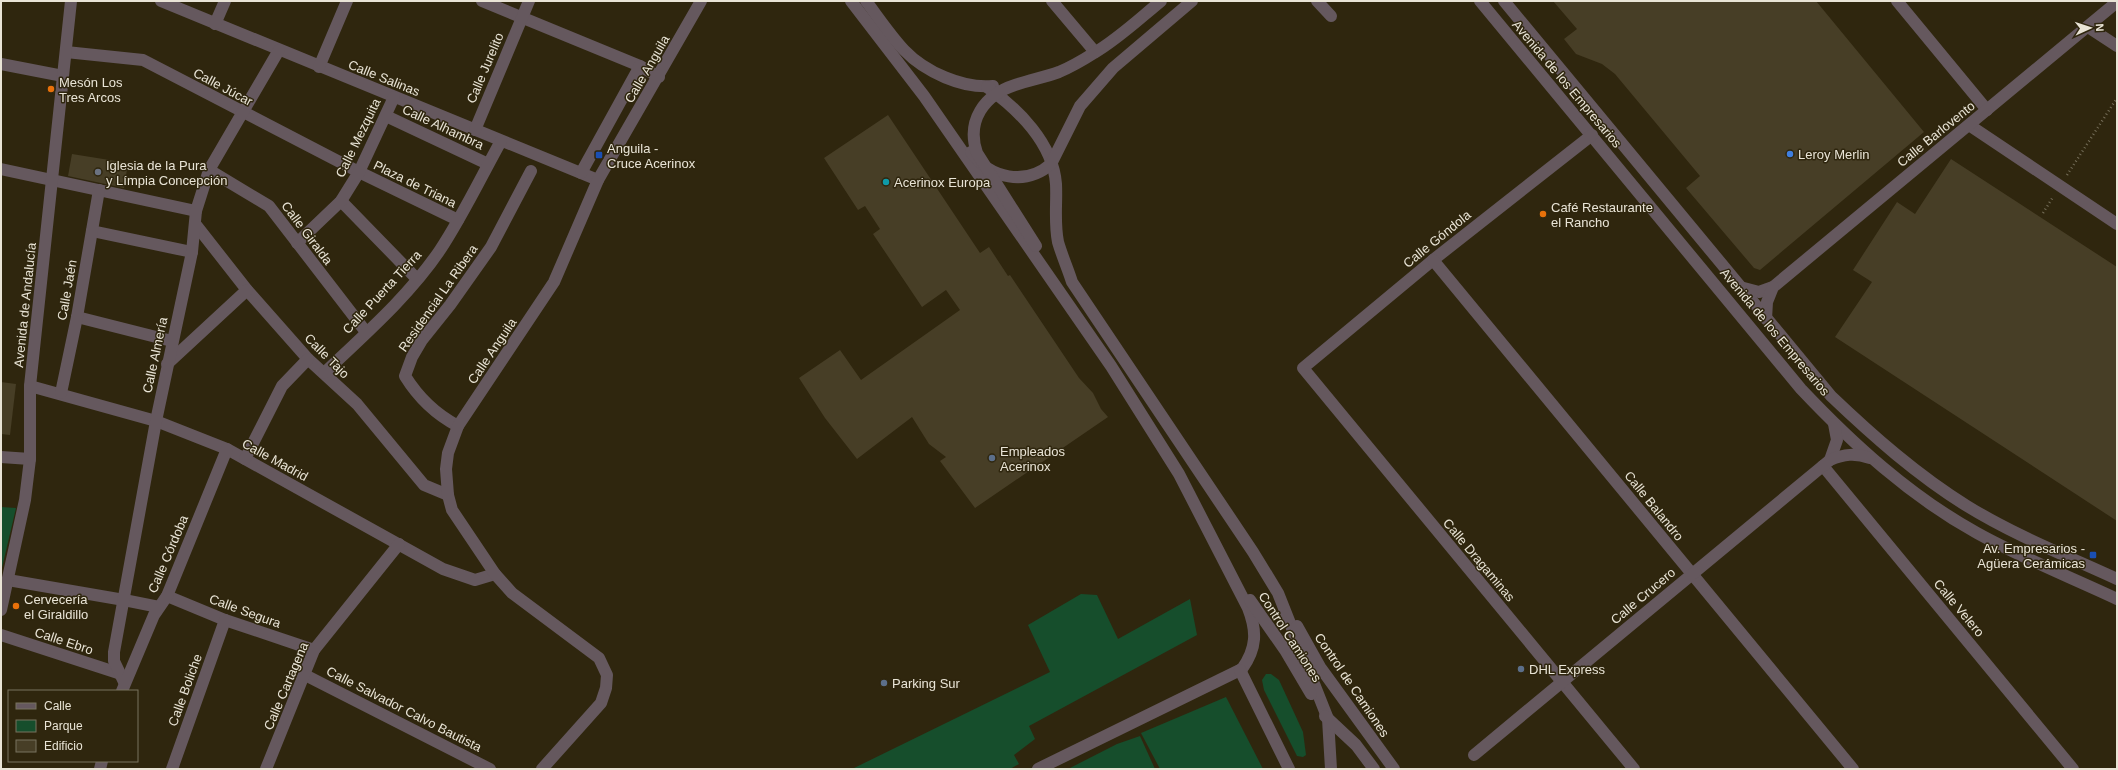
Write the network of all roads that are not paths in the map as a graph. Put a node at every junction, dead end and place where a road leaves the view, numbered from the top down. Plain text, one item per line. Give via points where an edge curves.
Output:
1 (71, 1) edge
2 (161, 1) edge
3 (225, 1) edge
4 (347, 1) edge
5 (482, 1) edge
6 (529, 1) edge
7 (701, 1) edge
8 (851, 1) edge
9 (866, 1) edge
10 (1052, 1) edge
11 (1161, 1) edge
12 (1192, 1) edge
13 (1318, 1) edge
14 (1480, 1) edge
15 (1504, 1) edge
16 (1897, 1) edge
17 (2115, 2) edge
18 (1331, 16) dead end
19 (522, 18) junction
20 (215, 24) junction
21 (2088, 27) junction
22 (2117, 46) edge
23 (279, 50) junction
24 (66, 52) junction
25 (1095, 52) junction
26 (898, 63) junction
27 (1, 64) edge
28 (640, 66) junction
29 (319, 67) junction
30 (63, 76) junction
31 (659, 77) junction
32 (992, 90) junction
33 (394, 97) junction
34 (1987, 110) junction
35 (242, 113) junction
36 (386, 116) junction
37 (1969, 125) junction
38 (474, 130) junction
39 (1592, 135) junction
40 (501, 141) junction
41 (488, 164) junction
42 (1051, 164) junction
43 (986, 167) junction
44 (1, 169) edge
45 (209, 170) junction
46 (531, 171) dead end
47 (359, 172) junction
48 (581, 173) junction
49 (598, 180) junction
50 (52, 181) junction
51 (99, 190) junction
52 (341, 201) junction
53 (196, 211) junction
54 (458, 220) junction
55 (2117, 224) edge
56 (196, 225) junction
57 (92, 231) junction
58 (297, 243) junction
59 (192, 252) junction
60 (1433, 260) junction
61 (1049, 276) junction
62 (417, 279) junction
63 (1740, 287) junction
64 (1773, 287) junction
65 (247, 290) junction
66 (77, 317) junction
67 (1766, 319) junction
68 (366, 332) junction
69 (172, 340) junction
70 (308, 359) junction
71 (167, 364) junction
72 (1303, 368) joint
73 (324, 373) junction
74 (30, 386) junction
75 (61, 393) junction
76 (156, 421) junction
77 (1834, 424) junction
78 (458, 426) junction
79 (227, 449) junction
80 (1, 457) edge
81 (30, 459) junction
82 (245, 459) junction
83 (1873, 460) junction
84 (1827, 463) junction
85 (448, 495) junction
86 (399, 544) junction
87 (1228, 570) junction
88 (495, 574) junction
89 (1692, 574) junction
90 (8, 580) junction
91 (2117, 580) edge
92 (1278, 593) junction
93 (167, 596) junction
94 (2117, 599) edge
95 (124, 600) junction
96 (159, 608) junction
97 (1, 610) edge
98 (225, 620) junction
99 (1, 635) edge
100 (314, 650) junction
101 (1241, 670) junction
102 (304, 675) junction
103 (121, 682) edge
104 (1562, 682) junction
105 (1328, 719) junction
106 (1474, 755) dead end
107 (172, 769) edge
108 (266, 769) edge
109 (490, 769) edge
110 (542, 769) edge
111 (1038, 769) edge
112 (1289, 769) edge
113 (1331, 769) edge
114 (1374, 769) edge
115 (1394, 769) edge
116 (1634, 769) edge
117 (1853, 769) edge
118 (2073, 769) edge

1 - 24 street, Avenida de Andalucía
2 - 20 street, Calle Salinas
3 - 20 street
4 - 29 street
5 - 19 street
6 - 19 street, Calle Jurelito
7 - 31 street, Calle Anguila
8 - 26 street
9 - 32 street via 912,58 930,70 953,80
10 - 25 street
11 - 25 street via 1119,36
12 - 42 street via 1113,68 1080,106
13 - 18 street
14 - 39 street, Avenida de los Empresarios
15 - 63 street, Avenida de los Empresarios
16 - 34 street
17 - 21 street, Calle Barlovento
19 - 28 street
19 - 38 street, Calle Jurelito
20 - 23 street, Calle Salinas
21 - 22 street
21 - 34 street, Calle Barlovento
23 - 29 street, Calle Salinas
23 - 35 street, Calle Almería
24 - 30 street, Avenida de Andalucía
24 - 35 street, Calle Júcar via 142,60
25 - 32 street via 1060,72
26 - 43 street via 931,94 974,155
26 - 61 street via 970,161
27 - 30 street
28 - 31 street
28 - 48 street, Calle Anguila
29 - 33 street, Calle Salinas
30 - 50 street, Avenida de Andalucía
31 - 49 street, Calle Anguila
32 - 42 street via 1039,138
32 - 43 street via 974,125 974,143
33 - 36 street, Calle Mezquita
33 - 38 street, Calle Salinas
34 - 37 street, Calle Barlovento
35 - 45 street, Calle Almería
35 - 47 street, Calle Júcar
36 - 41 street, Calle Alhambra
36 - 47 street, Calle Mezquita
37 - 55 street
37 - 64 street, Calle Barlovento
38 - 40 street, Calle Salinas
39 - 60 street, Calle Góndola
39 - 77 street, Avenida de los Empresarios via 1801,389
40 - 41 street, Calle Puerta Tierra
40 - 48 street, Calle Salinas
41 - 54 street, Calle Puerta Tierra
42 - 43 street via 1021,178 1004,176
42 - 92 street via 1056,184 1055,221 1058,242 1072,282
43 - 61 street via 1027,230
44 - 50 street
45 - 53 street, Calle Almería
45 - 58 street, Calle Giralda via 269,206
46 - 78 street, Residencial La Ribera via 495,241 422,340 405,376 432,408
47 - 52 street, Calle Mezquita
47 - 54 street, Plaza de Triana
48 - 49 street, Calle Salinas
49 - 78 street, Calle Anguila via 554,282
50 - 51 street
50 - 74 street, Avenida de Andalucía
51 - 53 street
51 - 57 street, Calle Jaén
52 - 58 street, Calle Mezquita
52 - 62 street
53 - 56 street, Calle Almería
54 - 62 street, Calle Puerta Tierra
56 - 59 street, Calle Almería
56 - 65 street, Calle Tajo
57 - 59 street
57 - 66 street, Calle Jaén
58 - 68 street, Calle Giralda
59 - 69 street, Calle Almería
60 - 72 street, Calle Góndola
60 - 89 street, Calle Balandro
61 - 87 street via 1111,366 1179,474
62 - 68 street, Calle Puerta Tierra
63 - 64 street, Calle Barlovento via 1758,292
63 - 67 street, Avenida de los Empresarios
64 - 67 street via 1767,302
65 - 70 street, Calle Tajo
65 - 71 street
66 - 69 street
66 - 75 street, Calle Jaén
67 - 91 street, Avenida de los Empresarios via 1831,396 1917,471 1968,506 2026,538
68 - 73 street, Calle Puerta Tierra
69 - 71 street, Calle Almería
70 - 73 street, Calle Tajo
70 - 82 street via 282,386
71 - 76 street, Calle Almería
72 - 104 street, Calle Dragaminas
73 - 85 street, Calle Tajo via 357,404 424,485
74 - 75 street, Calle Madrid
74 - 81 street, Avenida de Andalucía
75 - 76 street, Calle Madrid
76 - 79 street, Calle Madrid
76 - 95 street, Calle Almería
77 - 83 street, Avenida de los Empresarios
77 - 84 street via 1837,440
78 - 85 street, Calle Anguila via 448,453
79 - 82 street, Calle Madrid
79 - 93 street, Calle Córdoba
80 - 81 street
81 - 90 street, Avenida de Andalucía via 25,500
82 - 86 street, Calle Madrid
83 - 84 street, Calle Crucero via 1851,455
83 - 94 street, Avenida de los Empresarios via 1925,500 1976,532 2021,556
84 - 89 street, Calle Crucero
84 - 118 street, Calle Velero
85 - 88 street, Calle Anguila via 452,510 463,529
86 - 88 street, Calle Madrid via 443,569 474,580
86 - 100 street, Calle Cartagena
87 - 101 street via 1254,625 1254,642 1250,658
87 - 105 street, Control Camiones via 1272,631
88 - 110 street, Calle Anguila via 512,593 599,658 607,675 601,703
89 - 104 street, Calle Crucero
89 - 117 street, Calle Balandro
90 - 95 street
90 - 97 street, Avenida de Andalucía
92 - 105 street
92 - 115 street, Control de Camiones via 1320,667
93 - 96 street, Calle Córdoba
93 - 98 street, Calle Segura
95 - 96 street
95 - 103 street, Calle Almería via 114,652 114,661
96 - 103 street, Calle Córdoba
98 - 100 street, Calle Segura
98 - 107 street, Calle Boliche
99 - 103 street, Calle Ebro
100 - 102 street, Calle Cartagena
101 - 111 street
101 - 112 street
102 - 108 street, Calle Cartagena
102 - 109 street, Calle Salvador Calvo Bautista
104 - 106 street, Calle Crucero
104 - 116 street, Calle Dragaminas
105 - 113 street
105 - 114 street via 1356,745

